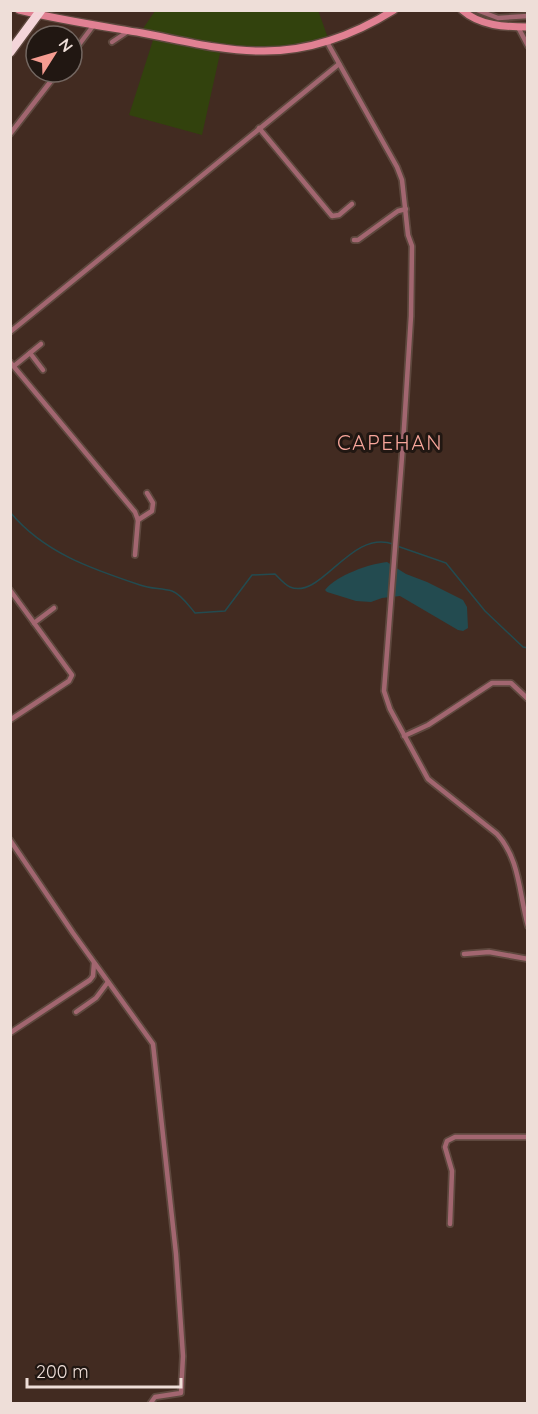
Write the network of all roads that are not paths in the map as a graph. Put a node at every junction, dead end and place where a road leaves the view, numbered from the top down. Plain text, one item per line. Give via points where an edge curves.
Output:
1 (20, 10) edge
2 (394, 10) edge
3 (462, 10) edge
4 (477, 11) edge
5 (40, 13) edge
6 (528, 16) edge
7 (93, 26) junction
8 (519, 27) junction
9 (528, 27) edge
10 (130, 31) junction
11 (84, 38) edge
12 (112, 42) dead end
13 (327, 42) junction
14 (528, 46) edge
15 (10, 52) edge
16 (339, 64) junction
17 (49, 84) edge
18 (258, 128) junction
19 (10, 134) edge
20 (352, 204) dead end
21 (406, 209) junction
22 (354, 240) dead end
23 (10, 332) edge
24 (41, 344) dead end
25 (30, 353) junction
26 (12, 364) edge
27 (44, 370) dead end
28 (147, 493) dead end
29 (138, 520) junction
30 (135, 555) dead end
31 (10, 590) edge
32 (54, 608) dead end
33 (34, 623) junction
34 (528, 699) edge
35 (10, 720) edge
36 (404, 736) junction
37 (10, 840) edge
38 (528, 926) edge
39 (464, 954) dead end
40 (528, 959) edge
41 (94, 963) junction
42 (103, 976) junction
43 (92, 978) junction
44 (108, 982) junction
45 (76, 1012) dead end
46 (10, 1033) edge
47 (528, 1137) edge
48 (450, 1224) dead end
49 (150, 1404) edge

1 - 5 street
2 - 13 street via 372,24
3 - 8 street via 479,21
4 - 6 street via 498,18
5 - 7 street
5 - 15 highway
7 - 10 street
7 - 11 street
8 - 9 street
8 - 14 street
10 - 12 street
10 - 13 street via 259,52
13 - 16 street
16 - 18 street
16 - 21 street via 397,167
17 - 19 street
18 - 20 street via 332,216
18 - 23 street
21 - 22 street
21 - 36 street via 412,246 411,316 383,685
24 - 25 street
25 - 26 street
25 - 27 street
26 - 29 street
28 - 29 street via 153,503 152,511
29 - 30 street
31 - 33 street
32 - 33 street
33 - 35 street via 72,677
34 - 36 street via 511,684 492,683
36 - 38 street via 428,779 505,843 516,871
37 - 41 street
39 - 40 street via 489,952
41 - 42 street
41 - 43 street
42 - 43 street
42 - 44 street
43 - 46 street
44 - 45 street via 96,998
44 - 49 street via 153,1044 164,1137 182,1332 182,1391 155,1397
47 - 48 street via 455,1137 447,1141 452,1171

